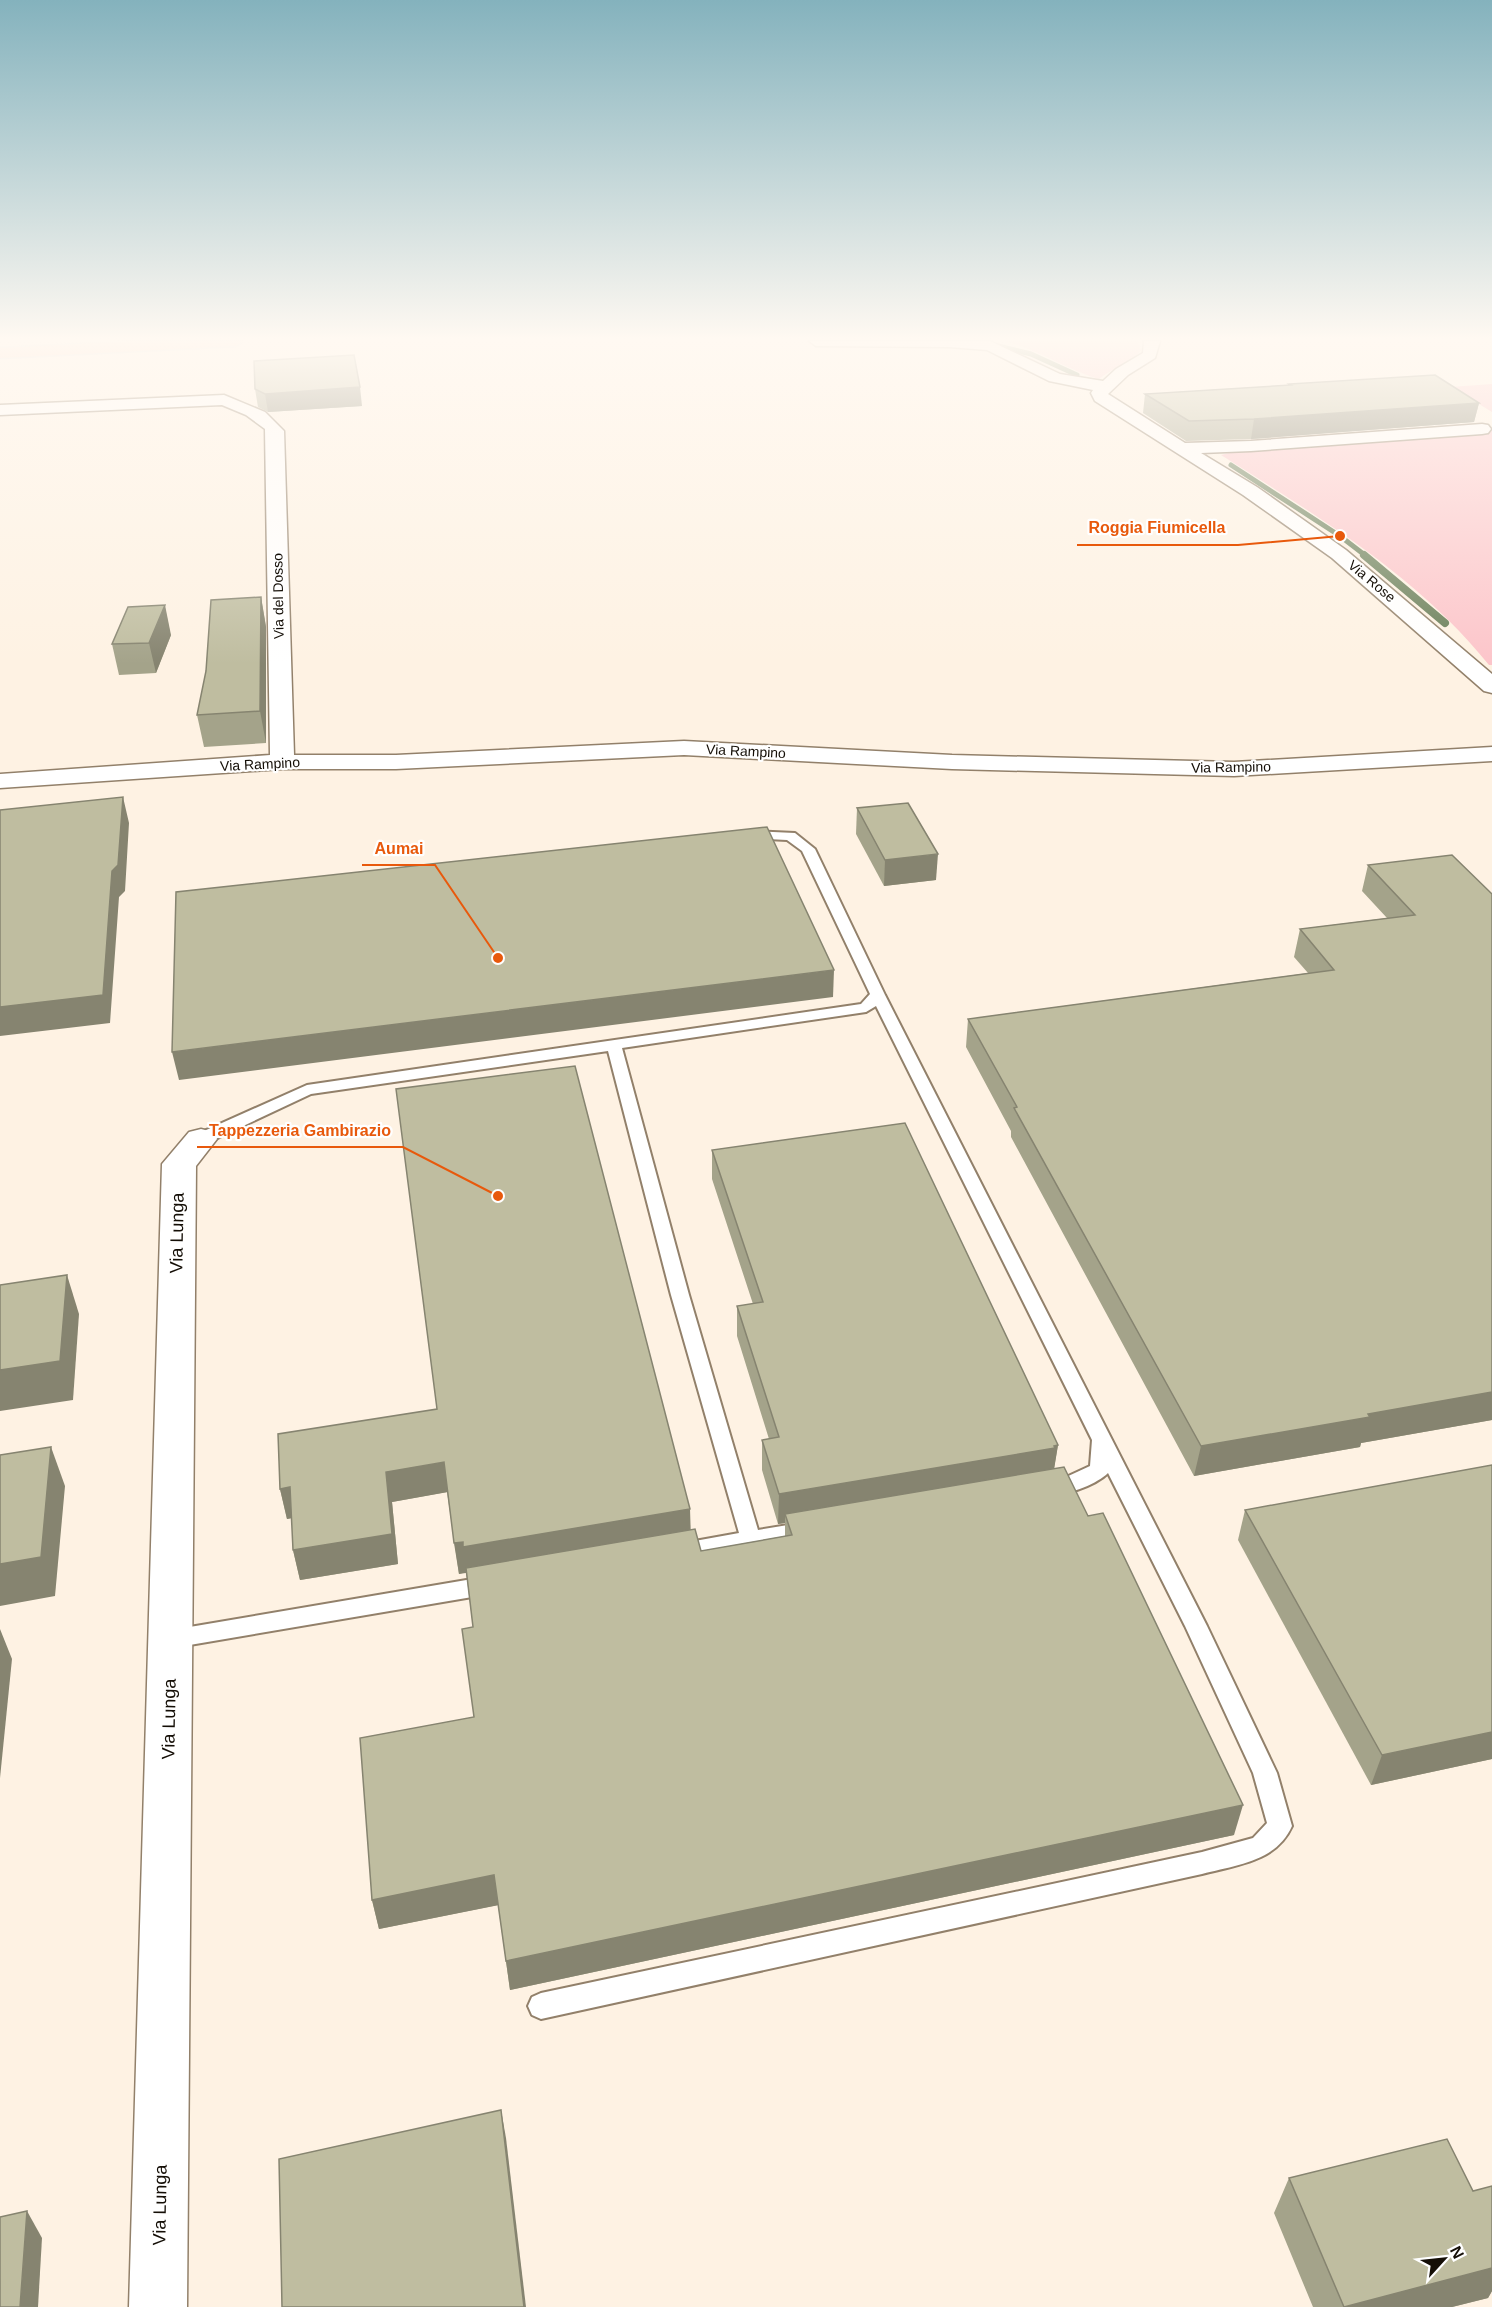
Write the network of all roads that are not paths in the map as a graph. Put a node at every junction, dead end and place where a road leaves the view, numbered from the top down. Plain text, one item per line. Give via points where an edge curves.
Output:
1 (274, 449) edge
2 (1183, 449) edge
3 (1492, 686) edge
4 (1492, 754) edge
5 (282, 762) junction
6 (0, 781) edge
7 (734, 836) edge
8 (878, 995) junction
9 (614, 1046) junction
10 (201, 1139) joint
11 (1102, 1440) junction
12 (1033, 1491) edge
13 (822, 1528) edge
14 (751, 1540) junction
15 (658, 1556) edge
16 (507, 1582) edge
17 (170, 1640) junction
18 (541, 2006) dead end
19 (158, 2307) edge

1 - 5 street, Via del Dosso
2 - 3 street, Via Rose via 1339,554
4 - 5 street, Via Rampino via 1234,769 952,762 684,748 396,762
5 - 6 street, Via Rampino
7 - 8 lane via 790,836 808,849
8 - 9 lane via 866,1008
8 - 11 lane
9 - 10 lane via 307,1090
9 - 14 lane
10 - 17 street, Via Lunga via 178,1164
11 - 12 lane via 1100,1470 1068,1485
11 - 18 lane via 1265,1773 1280,1826 1260,1847 1202,1863
13 - 14 lane
14 - 15 lane
16 - 17 lane
17 - 19 street, Via Lunga

